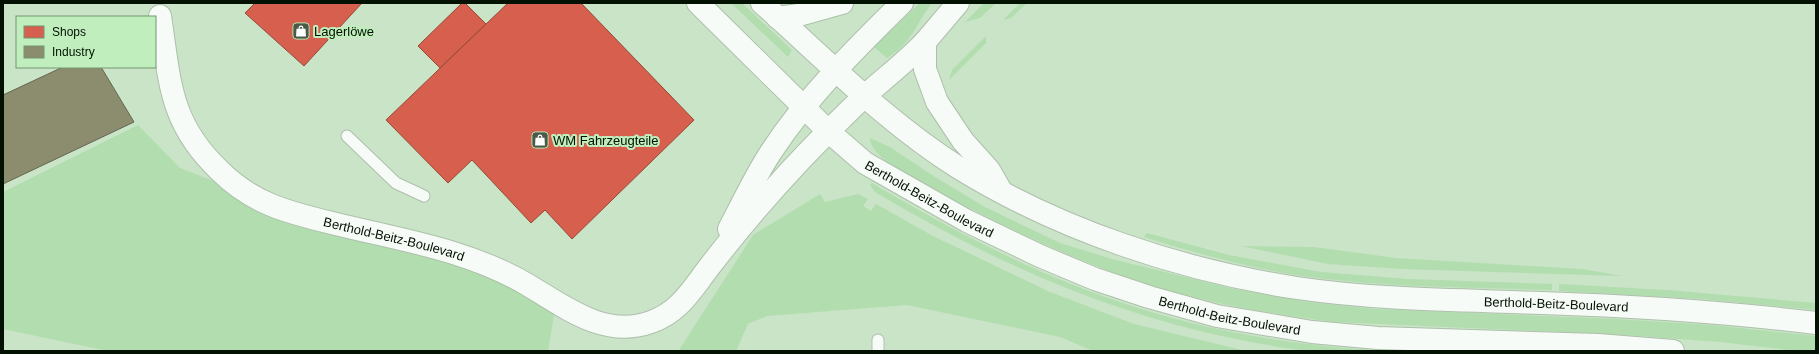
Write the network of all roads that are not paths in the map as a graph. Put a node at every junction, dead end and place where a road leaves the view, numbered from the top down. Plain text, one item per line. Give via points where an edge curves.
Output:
1 (698, 3) edge
2 (762, 3) edge
3 (842, 3) edge
4 (902, 3) edge
5 (958, 3) edge
6 (160, 16) dead end
7 (778, 18) junction
8 (925, 42) junction
9 (836, 71) junction
10 (864, 96) junction
11 (804, 107) junction
12 (828, 131) junction
13 (347, 136) dead end
14 (1001, 191) junction
15 (424, 196) dead end
16 (710, 266) junction
17 (1816, 323) edge
18 (1673, 351) edge

1 - 11 main road, Berthold-Beitz-Boulevard
2 - 7 main road, Berthold-Beitz-Boulevard
3 - 7 main road
4 - 9 main road
5 - 8 main road
6 - 16 main road, Berthold-Beitz-Boulevard via 172,96 194,142 233,183 276,208 296,215 430,246 475,260 514,276 588,319 612,326 642,324 670,313 688,296
7 - 9 main road, Berthold-Beitz-Boulevard
8 - 10 main road via 899,68
8 - 14 main road via 925,69 937,102 963,141 989,170
9 - 10 main road, Berthold-Beitz-Boulevard
9 - 11 main road, Berthold-Beitz-Boulevard
10 - 12 main road, Berthold-Beitz-Boulevard
10 - 14 main road, Berthold-Beitz-Boulevard via 921,142 959,168
11 - 12 main road, Berthold-Beitz-Boulevard
11 - 16 main road, Berthold-Beitz-Boulevard via 768,158
12 - 16 main road, Berthold-Beitz-Boulevard via 779,184
12 - 18 main road, Berthold-Beitz-Boulevard via 865,163 987,232 1095,279 1194,310 1272,327 1357,337 1598,345
13 - 15 lane via 396,183
14 - 17 main road, Berthold-Beitz-Boulevard via 1074,226 1144,251 1236,276 1302,289 1401,298 1636,307

